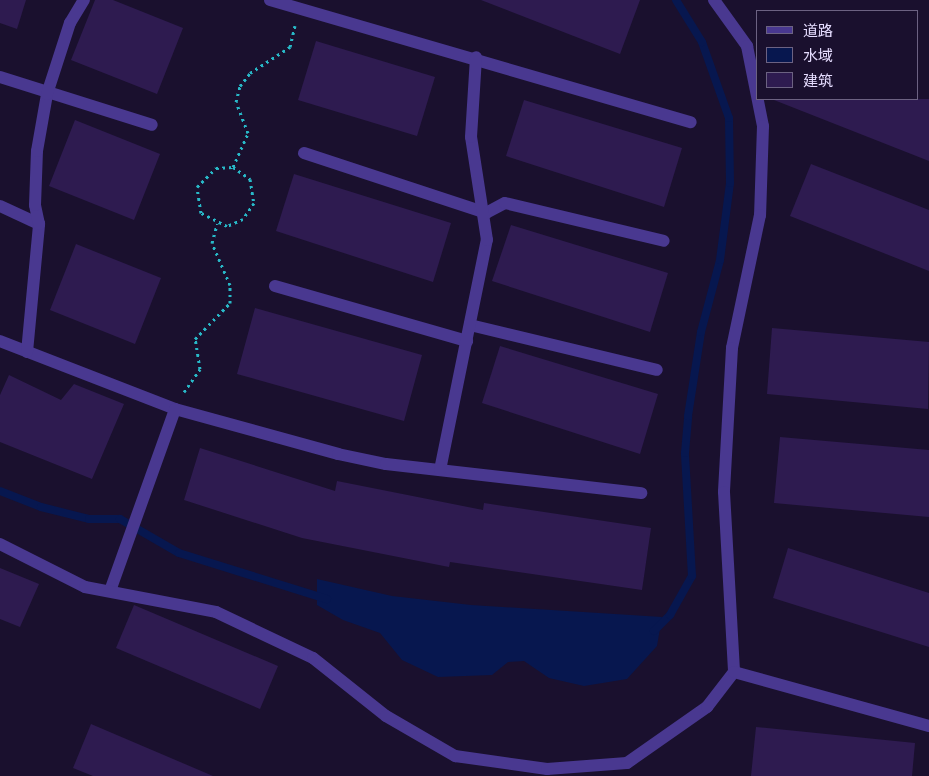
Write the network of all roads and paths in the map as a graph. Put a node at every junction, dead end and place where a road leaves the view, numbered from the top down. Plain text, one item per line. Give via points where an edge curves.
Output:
1 (84, 0) edge
2 (270, 0) edge
3 (714, 0) edge
4 (292, 3) edge
5 (476, 57) junction
6 (0, 77) edge
7 (756, 89) edge
8 (47, 94) junction
9 (758, 100) edge
10 (691, 122) dead end
11 (152, 125) dead end
12 (304, 153) dead end
13 (234, 167) junction
14 (0, 206) edge
15 (486, 213) junction
16 (39, 224) junction
17 (218, 224) junction
18 (664, 242) dead end
19 (276, 286) dead end
20 (470, 325) junction
21 (0, 341) edge
22 (467, 341) junction
23 (27, 352) junction
24 (657, 370) dead end
25 (175, 410) junction
26 (440, 470) junction
27 (641, 493) dead end
28 (0, 544) edge
29 (110, 592) junction
30 (734, 672) junction
31 (929, 726) edge

1 - 8 street via 70,23
2 - 4 street
3 - 7 street via 748,46
4 - 5 street
4 - 13 path via 296,27 290,48 250,73 240,86 236,102 248,133
5 - 10 street
5 - 15 street via 471,137 478,192
6 - 8 street
8 - 11 street
8 - 16 street via 37,151 35,205
9 - 30 street via 763,126 760,215 732,348 725,483
12 - 15 street
13 - 17 path via 250,179 254,203 236,224
13 - 17 path via 209,172 197,187 201,213
14 - 16 street
15 - 18 street via 505,203
15 - 20 street via 488,240
16 - 23 street
17 - 25 path via 212,243 230,285 230,302 195,339 199,375
19 - 22 street
20 - 22 street
20 - 24 street
21 - 23 street
22 - 26 street
23 - 25 street
25 - 26 street via 338,454
25 - 29 street
26 - 27 street
28 - 29 street via 85,587
29 - 30 street via 216,612 313,658 386,716 455,756 547,770 627,763 707,706
30 - 31 street

